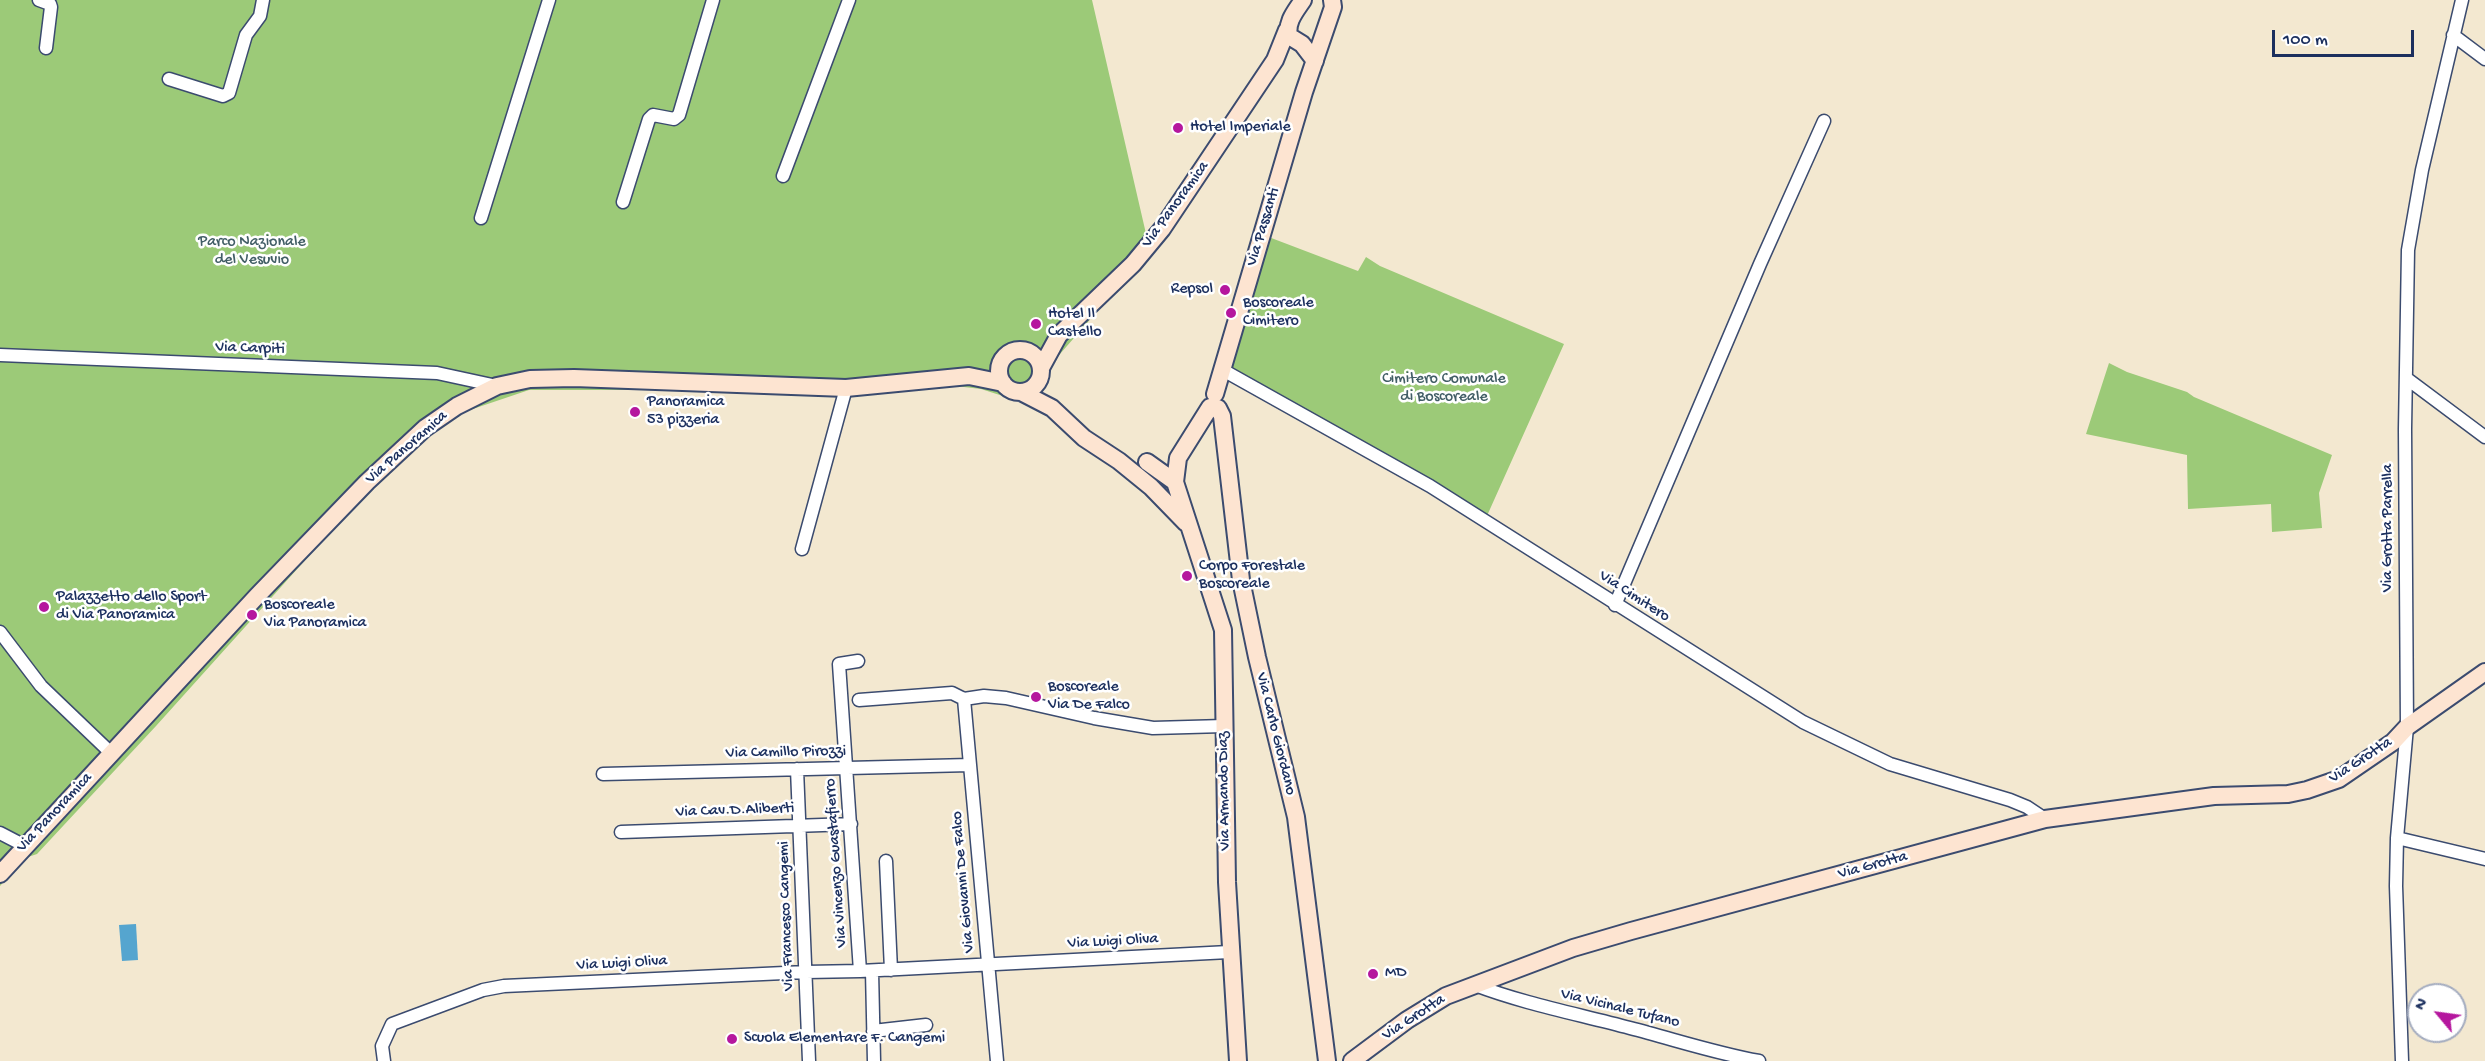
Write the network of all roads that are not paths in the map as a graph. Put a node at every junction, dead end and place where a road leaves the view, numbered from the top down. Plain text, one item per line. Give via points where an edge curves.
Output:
1 (39, 0) edge
2 (263, 0) edge
3 (549, 0) edge
4 (713, 0) edge
5 (849, 0) edge
6 (1303, 0) edge
7 (2462, 0) edge
8 (1333, 2) edge
9 (1327, 25) junction
10 (2453, 35) junction
11 (1295, 38) junction
12 (46, 48) dead end
13 (2485, 59) edge
14 (1315, 61) junction
15 (169, 79) dead end
16 (1824, 121) dead end
17 (783, 176) dead end
18 (623, 202) dead end
19 (481, 218) dead end
20 (1059, 335) junction
21 (1023, 349) junction
22 (0, 355) edge
23 (1004, 357) junction
24 (1221, 369) junction
25 (1041, 372) junction
26 (969, 376) junction
27 (2406, 378) junction
28 (1003, 383) junction
29 (497, 386) junction
30 (846, 388) junction
31 (1021, 392) junction
32 (1214, 403) junction
33 (1052, 408) junction
34 (2485, 437) edge
35 (1178, 458) junction
36 (1119, 461) junction
37 (1148, 462) junction
38 (1175, 482) junction
39 (1151, 487) junction
40 (1188, 526) junction
41 (801, 549) dead end
42 (1615, 605) junction
43 (0, 632) edge
44 (858, 661) dead end
45 (2485, 672) edge
46 (964, 699) junction
47 (859, 700) dead end
48 (1224, 726) junction
49 (2407, 727) junction
50 (111, 753) junction
51 (970, 765) junction
52 (848, 768) junction
53 (798, 769) junction
54 (603, 774) dead end
55 (2044, 819) junction
56 (851, 824) junction
57 (800, 825) junction
58 (621, 832) dead end
59 (0, 833) edge
60 (2397, 838) junction
61 (25, 846) junction
62 (2485, 859) edge
63 (886, 861) dead end
64 (0, 874) edge
65 (1229, 952) junction
66 (988, 965) junction
67 (891, 970) junction
68 (866, 971) junction
69 (806, 972) junction
70 (1475, 985) junction
71 (926, 1025) dead end
72 (873, 1031) junction
73 (384, 1061) edge
74 (809, 1061) edge
75 (874, 1061) edge
76 (997, 1061) edge
77 (1238, 1061) edge
78 (1328, 1061) edge
79 (1352, 1061) edge
80 (1759, 1061) edge
81 (2402, 1061) edge

1 - 12 street via 51,7
2 - 15 street via 260,16 246,35 229,93 223,96
3 - 19 street
4 - 18 street via 679,115 674,119 653,115 649,119
5 - 17 street
6 - 11 street via 1289,22
7 - 10 street, Via Grotta Parrella
8 - 9 street, Via Passanti
9 - 11 street via 1313,41
9 - 14 street, Via Passanti
10 - 13 street
10 - 27 street, Via Grotta Parrella via 2412,220
11 - 14 street
11 - 20 street, Via Panoramica via 1275,60 1161,229 1132,264
14 - 24 street, Via Passanti
16 - 42 street
20 - 21 street, Via Panoramica
20 - 25 street, Via Panoramica
21 - 23 street, Via Panoramica
21 - 25 street via 1035,355
22 - 29 street, Via Carpiti via 437,374
23 - 26 street, Via Panoramica
23 - 28 street via 999,370
24 - 32 street, Via Passanti
24 - 42 street, Via Cimitero via 1430,486
25 - 31 street, Via Panoramica via 1034,387
25 - 33 street
26 - 28 street, Via Panoramica
26 - 30 street, Via Panoramica
27 - 34 street
27 - 49 street, Via Grotta Parrella
28 - 31 street, Via Panoramica
29 - 30 street, Via Panoramica via 530,379 574,378
29 - 50 street, Via Panoramica via 425,428 367,482
30 - 41 street
31 - 33 street, Via Panoramica
32 - 35 street, Via Passanti
32 - 78 street, Via Carlo Giordano via 1222,416 1241,580 1296,817
33 - 36 street, Via Armando Diaz via 1084,438
35 - 37 street
35 - 38 street, Via Passanti
36 - 37 street
36 - 39 street, Via Armando Diaz
37 - 38 street
38 - 39 street
38 - 40 street, Via Armando Diaz
39 - 40 street, Via Armando Diaz
40 - 48 street, Via Armando Diaz via 1223,630
42 - 55 street, Via Cimitero via 1803,722 1861,752 2010,800
43 - 50 street via 41,686
44 - 52 street, Via Vincenzo Guastafierro via 839,664
45 - 49 street, Via Grotta
46 - 47 street via 952,693
46 - 48 street via 1006,698 1153,728
46 - 51 street, Via Giovanni De Falco
48 - 65 street, Via Armando Diaz
49 - 55 street, Via Grotta via 2393,742 2339,779 2307,790 2214,796
49 - 60 street, Via Grotta Parrella
50 - 61 street, Via Panoramica
51 - 52 street, Via Camillo Pirozzi
51 - 66 street, Via Giovanni De Falco
52 - 53 street, Via Camillo Pirozzi
52 - 56 street, Via Vincenzo Guastafierro
53 - 54 street, Via Camillo Pirozzi
53 - 57 street, Via Francesco Cangemi
55 - 70 street, Via Grotta via 1583,945
56 - 57 street, Via Cav.D.Aliberti
56 - 68 street, Via Vincenzo Guastafierro
57 - 58 street, Via Cav.D.Aliberti
57 - 69 street, Via Francesco Cangemi
59 - 61 street
60 - 62 street
60 - 81 street, Via Grotta Parrella
61 - 64 street, Via Panoramica
63 - 67 street
65 - 66 street, Via Luigi Oliva
65 - 77 street, Via Armando Diaz
66 - 67 street, Via Luigi Oliva
66 - 76 street, Via Giovanni De Falco
67 - 68 street, Via Luigi Oliva
68 - 69 street, Via Luigi Oliva
68 - 72 street
69 - 73 street, Via Luigi Oliva via 483,990 393,1024 382,1046
69 - 74 street, Via Francesco Cangemi
70 - 79 street, Via Grotta via 1446,996 1407,1020
70 - 80 street, Via Vicinale Tufano via 1511,999
71 - 72 street
72 - 75 street

